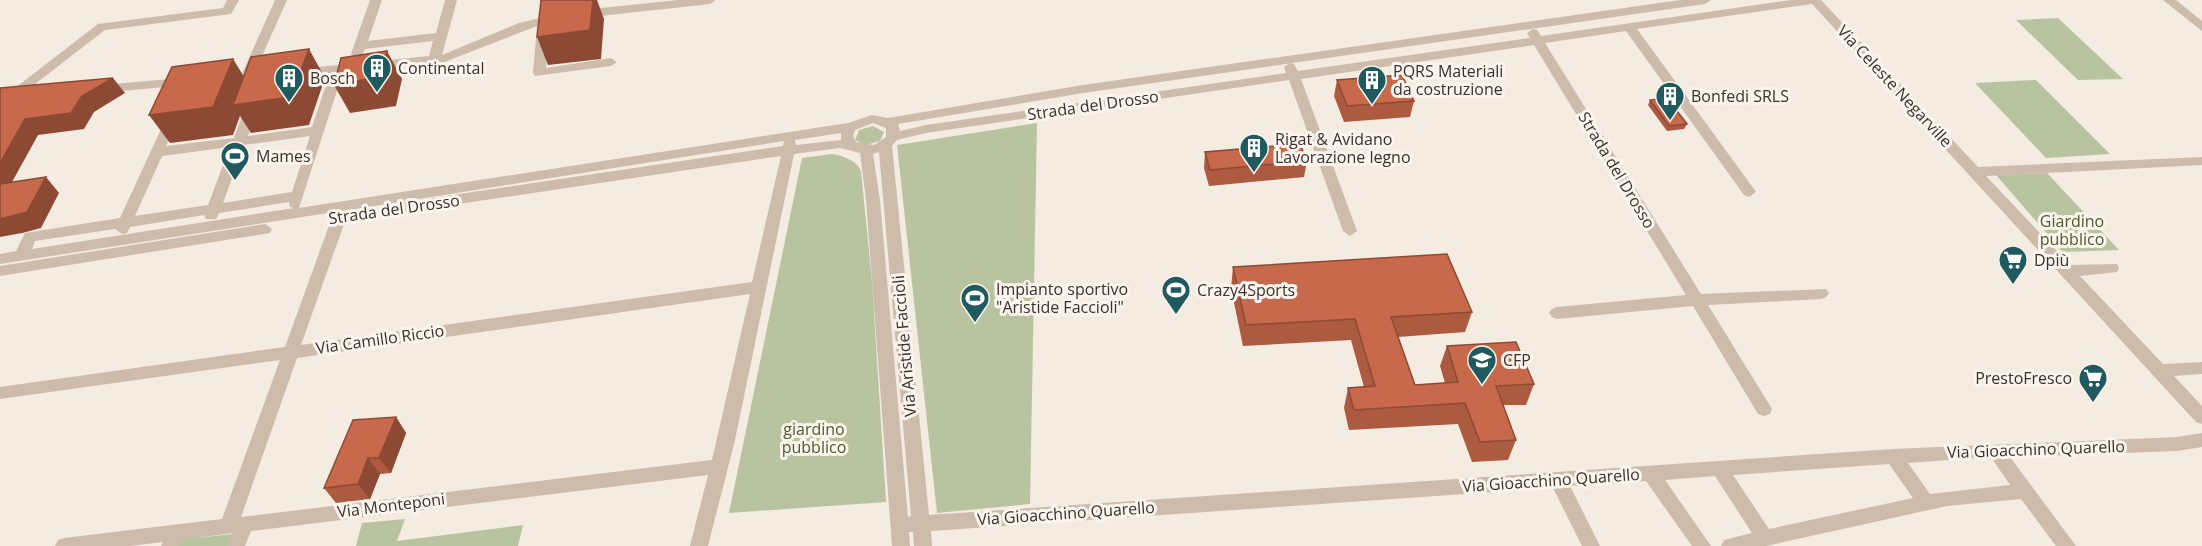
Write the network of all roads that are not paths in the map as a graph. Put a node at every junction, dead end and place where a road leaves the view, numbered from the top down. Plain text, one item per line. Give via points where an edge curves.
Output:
1 (233, 0) edge
2 (281, 0) edge
3 (376, 0) edge
4 (451, 0) edge
5 (710, 0) edge
6 (1705, 0) edge
7 (1815, 0) edge
8 (2169, 0) edge
9 (1665, 2) edge
10 (1641, 4) edge
11 (544, 21) junction
12 (1526, 25) junction
13 (1629, 27) junction
14 (2202, 27) edge
15 (441, 36) junction
16 (1539, 40) junction
17 (360, 46) junction
18 (434, 60) junction
19 (1286, 60) junction
20 (611, 62) dead end
21 (354, 64) junction
22 (337, 70) junction
23 (285, 74) edge
24 (264, 75) edge
25 (1181, 75) junction
26 (1294, 76) junction
27 (86, 91) edge
28 (1188, 92) junction
29 (31, 96) edge
30 (256, 97) edge
31 (887, 122) junction
32 (850, 127) junction
33 (318, 131) junction
34 (239, 141) junction
35 (889, 141) junction
36 (790, 144) junction
37 (850, 145) junction
38 (866, 150) junction
39 (157, 152) junction
40 (2202, 161) edge
41 (1975, 172) junction
42 (1749, 192) dead end
43 (297, 196) junction
44 (214, 208) junction
45 (342, 211) junction
46 (291, 214) junction
47 (125, 223) junction
48 (207, 227) junction
49 (1350, 231) dead end
50 (117, 241) junction
51 (21, 256) junction
52 (0, 259) edge
53 (2112, 268) dead end
54 (0, 271) edge
55 (2067, 271) junction
56 (759, 287) junction
57 (1821, 293) dead end
58 (1695, 300) junction
59 (1557, 313) dead end
60 (292, 351) junction
61 (2201, 368) edge
62 (2159, 371) junction
63 (0, 393) edge
64 (1764, 409) dead end
65 (2202, 417) edge
66 (2202, 440) edge
67 (1995, 450) junction
68 (1893, 456) junction
69 (719, 466) junction
70 (1719, 468) junction
71 (1650, 473) junction
72 (1558, 479) junction
73 (2025, 491) junction
74 (1926, 503) junction
75 (921, 523) junction
76 (237, 524) junction
77 (900, 525) junction
78 (1765, 538) junction
79 (173, 539) edge
80 (64, 546) edge
81 (236, 546) edge
82 (699, 546) edge
83 (902, 546) edge
84 (923, 546) edge
85 (1591, 546) edge
86 (1702, 546) edge
87 (1730, 546) edge
88 (2067, 546) edge

1 - 29 street via 227,11 102,27 8,98
2 - 24 street via 241,77
3 - 17 street
4 - 15 street
5 - 11 street
6 - 9 street, Strada del Drosso
7 - 13 street, Strada del Drosso
7 - 41 street, Via Celeste Negarville
8 - 14 street
9 - 10 street, Strada del Drosso
10 - 12 street, Strada del Drosso
11 - 18 street
11 - 20 street via 539,73
12 - 16 street, Strada del Drosso
12 - 19 street, Strada del Drosso
13 - 16 street, Strada del Drosso
13 - 42 street
15 - 17 street
15 - 18 street
16 - 26 street, Strada del Drosso
16 - 58 street, Strada del Drosso
17 - 21 street
18 - 21 street
19 - 25 street, Strada del Drosso
19 - 26 street
21 - 22 street
22 - 23 street
22 - 33 street
25 - 28 street
25 - 31 street, Strada del Drosso
26 - 28 street, Strada del Drosso
26 - 49 street
27 - 39 street via 188,89
28 - 35 street, Strada del Drosso via 926,129
30 - 34 street
31 - 32 street, Strada del Drosso via 868,120
31 - 35 street, Via Aristide Faccioli via 894,129
32 - 36 street, Strada del Drosso
32 - 37 street via 846,136
33 - 34 street
33 - 43 street
34 - 39 street
34 - 44 street
35 - 38 street, Strada del Drosso
35 - 75 street, Via Aristide Faccioli
36 - 37 street, Strada del Drosso
36 - 45 street, Strada del Drosso
36 - 56 street
37 - 38 street
38 - 77 street, Via Aristide Faccioli
39 - 47 street
40 - 41 street
41 - 55 street, Via Celeste Negarville
43 - 44 street
43 - 46 street
44 - 47 street
44 - 48 street
45 - 46 street, Strada del Drosso
45 - 54 street, Strada del Drosso
45 - 60 street
46 - 48 street, Strada del Drosso
47 - 50 street
47 - 51 street via 30,237
48 - 50 street, Strada del Drosso
50 - 51 street, Strada del Drosso
51 - 52 street, Strada del Drosso
53 - 55 street
55 - 62 street, Via Celeste Negarville
56 - 60 street, Via Camillo Riccio
56 - 69 street
57 - 58 street
58 - 59 street
58 - 64 street, Strada del Drosso
60 - 63 street, Via Camillo Riccio
60 - 76 street
61 - 62 street
62 - 65 street, Via Celeste Negarville
66 - 67 street, Via Gioacchino Quarello
67 - 68 street, Via Gioacchino Quarello
67 - 73 street
68 - 70 street, Via Gioacchino Quarello
68 - 74 street
69 - 76 street, Via Monteponi
69 - 82 street
70 - 71 street, Via Gioacchino Quarello
70 - 78 street
71 - 72 street, Via Gioacchino Quarello
71 - 86 street
72 - 75 street, Via Gioacchino Quarello
72 - 85 street
73 - 74 street
73 - 88 street
74 - 78 street
75 - 77 street, Via Gioacchino Quarello
75 - 84 street, Via Aristide Faccioli
76 - 79 street, Via Monteponi
76 - 81 street
77 - 83 street, Via Aristide Faccioli
78 - 87 street
79 - 80 street, Via Monteponi

